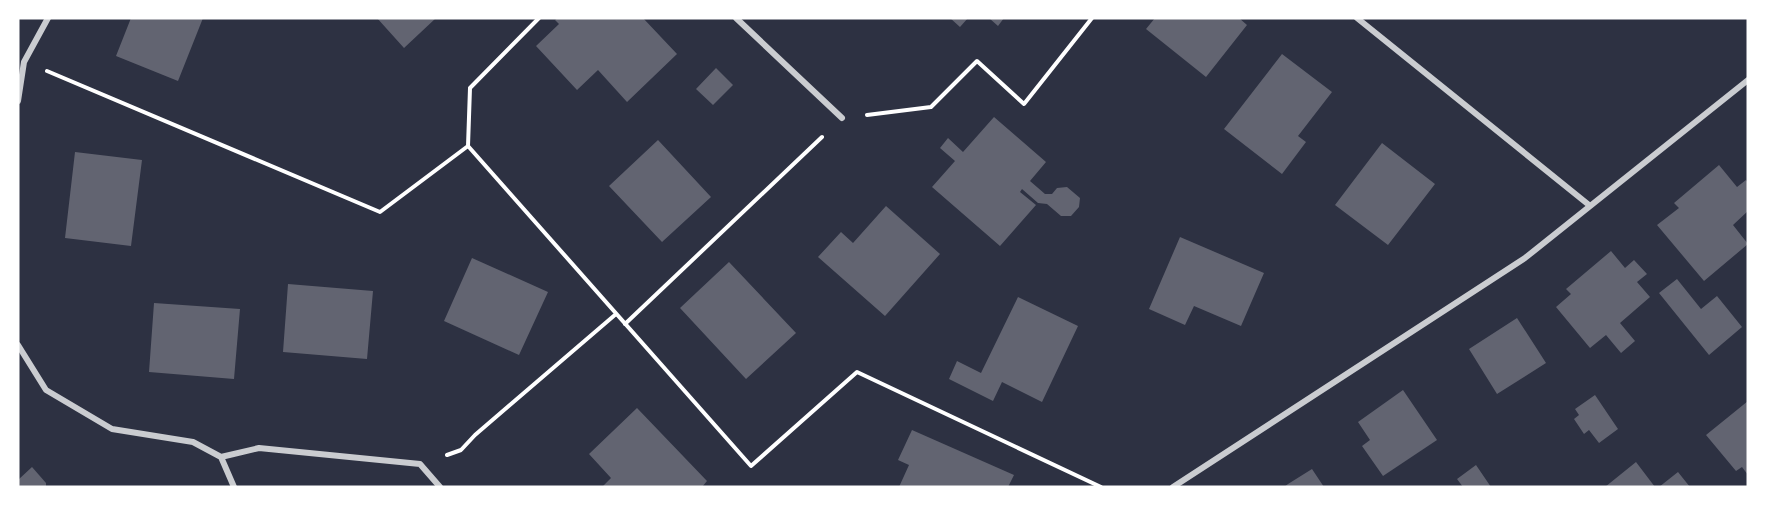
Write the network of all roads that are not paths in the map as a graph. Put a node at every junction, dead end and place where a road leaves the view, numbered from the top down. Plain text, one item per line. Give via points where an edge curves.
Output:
1 (48, 18) edge
2 (736, 18) edge
3 (1357, 18) edge
4 (1748, 80) edge
5 (18, 102) edge
6 (842, 118) road end
7 (1589, 205) junction
8 (18, 345) edge
9 (221, 457) junction
10 (234, 487) edge
11 (440, 487) edge
12 (1173, 487) edge

1 - 5 street via 24,62
2 - 6 street
3 - 7 street
4 - 7 street
7 - 12 street via 1525,258
8 - 9 street via 46,390 112,429 193,442
9 - 10 street
9 - 11 street via 259,448 420,464

